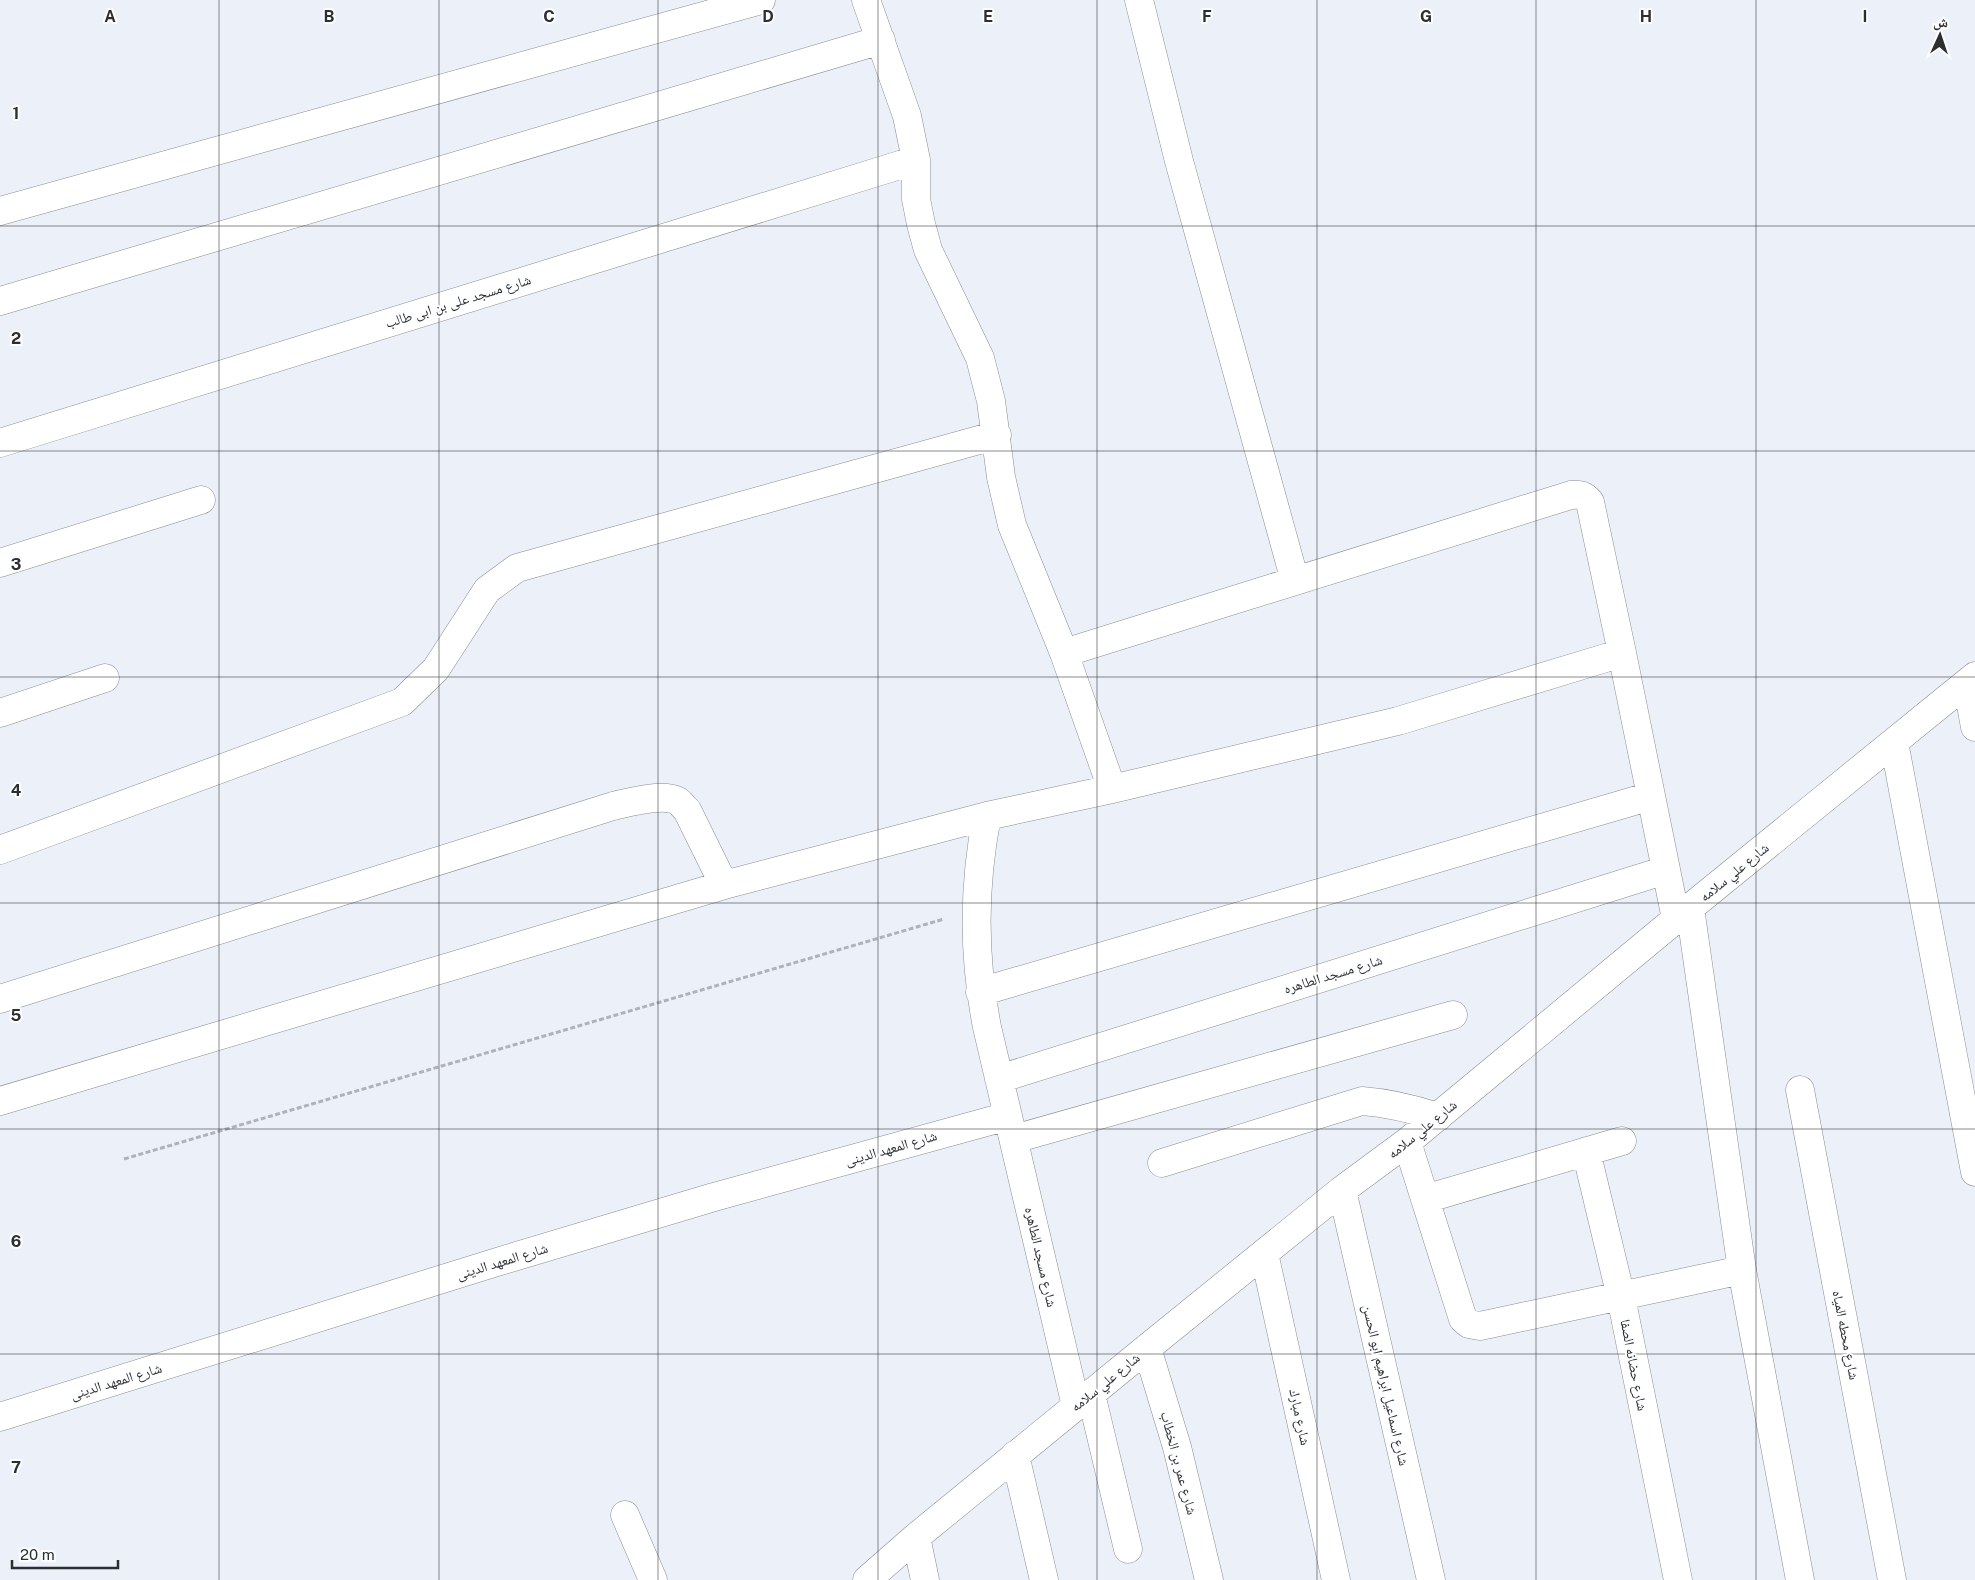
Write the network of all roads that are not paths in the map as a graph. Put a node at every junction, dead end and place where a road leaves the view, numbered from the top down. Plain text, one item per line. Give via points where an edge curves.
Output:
1 (761, 0) edge
2 (866, 0) edge
3 (1139, 0) edge
4 (881, 40) junction
5 (916, 160) junction
6 (0, 211) edge
7 (0, 301) edge
8 (997, 435) junction
9 (0, 442) edge
10 (201, 500) dead end
11 (0, 563) edge
12 (1295, 581) junction
13 (1064, 653) junction
14 (1622, 653) junction
15 (105, 678) dead end
16 (1971, 680) edge
17 (0, 713) edge
18 (1975, 726) edge
19 (1894, 742) junction
20 (1112, 789) junction
21 (1651, 796) junction
22 (987, 816) junction
23 (0, 850) edge
24 (1666, 870) junction
25 (724, 886) junction
26 (1683, 914) junction
27 (980, 992) junction
28 (0, 998) edge
29 (1453, 1015) dead end
30 (999, 1079) junction
31 (1800, 1090) dead end
32 (0, 1102) edge
33 (1438, 1117) junction
34 (1011, 1127) junction
35 (1622, 1141) dead end
36 (1407, 1142) junction
37 (1586, 1151) junction
38 (1162, 1162) dead end
39 (1975, 1172) edge
40 (1342, 1190) junction
41 (1425, 1199) junction
42 (1264, 1253) junction
43 (1742, 1270) junction
44 (1620, 1296) junction
45 (1147, 1348) junction
46 (1083, 1400) junction
47 (0, 1417) edge
48 (1015, 1455) junction
49 (625, 1515) dead end
50 (916, 1537) junction
51 (1128, 1549) dead end
52 (653, 1580) edge
53 (867, 1580) edge
54 (925, 1580) edge
55 (1044, 1580) edge
56 (1209, 1580) edge
57 (1336, 1580) edge
58 (1431, 1580) edge
59 (1678, 1580) edge
60 (1800, 1580) edge
61 (1892, 1580) edge

1 - 6 street
2 - 4 street
3 - 12 street via 1179,161
4 - 5 street via 907,116
4 - 7 street
5 - 8 street via 920,224 928,250 980,358
5 - 9 street, شارع مسجد على بن ابى طالب
8 - 13 street via 1002,484 1012,525
8 - 23 street via 517,568 487,590 436,669 402,702
10 - 11 street
12 - 13 street
12 - 14 street via 1578,494 1590,502
13 - 20 street
14 - 20 street via 1398,721
14 - 21 street
15 - 17 street
16 - 18 street
16 - 19 street, شارع علي سلامه
19 - 26 street, شارع علي سلامه
19 - 39 street
20 - 22 street
21 - 24 street
21 - 27 street
22 - 25 street
22 - 27 street, شارع مسجد الطاهره via 975,910
24 - 26 street
24 - 30 street, شارع مسجد الطاهره
25 - 28 street via 687,810 678,801 664,798 642,800 614,806
25 - 32 street
26 - 33 street, شارع علي سلامه
26 - 43 street
27 - 30 street, شارع مسجد الطاهره
29 - 34 street, شارع المعهد الدينى
30 - 34 street, شارع مسجد الطاهره
31 - 61 street, شارع محطه المياه
33 - 36 street, شارع علي سلامه
33 - 38 street via 1410,1108 1362,1101
34 - 46 street, شارع مسجد الطاهره
34 - 47 street, شارع المعهد الدينى via 714,1197
35 - 37 street
36 - 40 street, شارع علي سلامه
36 - 41 street
37 - 41 street
37 - 44 street, شارع حضانه الصفا
40 - 42 street, شارع علي سلامه
40 - 58 street, شارع اسماعيل ابراهيم ابو الحسن
41 - 44 street via 1462,1320 1469,1324 1480,1326
42 - 45 street, شارع علي سلامه
42 - 57 street, شارع مبارك
43 - 44 street
43 - 60 street
44 - 59 street, شارع حضانه الصفا
45 - 46 street, شارع علي سلامه
45 - 56 street, شارع عمر بن الخطاب via 1177,1447
46 - 48 street, شارع علي سلامه
46 - 51 street, شارع مسجد الطاهره
48 - 50 street, شارع علي سلامه
48 - 55 street
49 - 52 street
50 - 53 street, شارع علي سلامه
50 - 54 street

